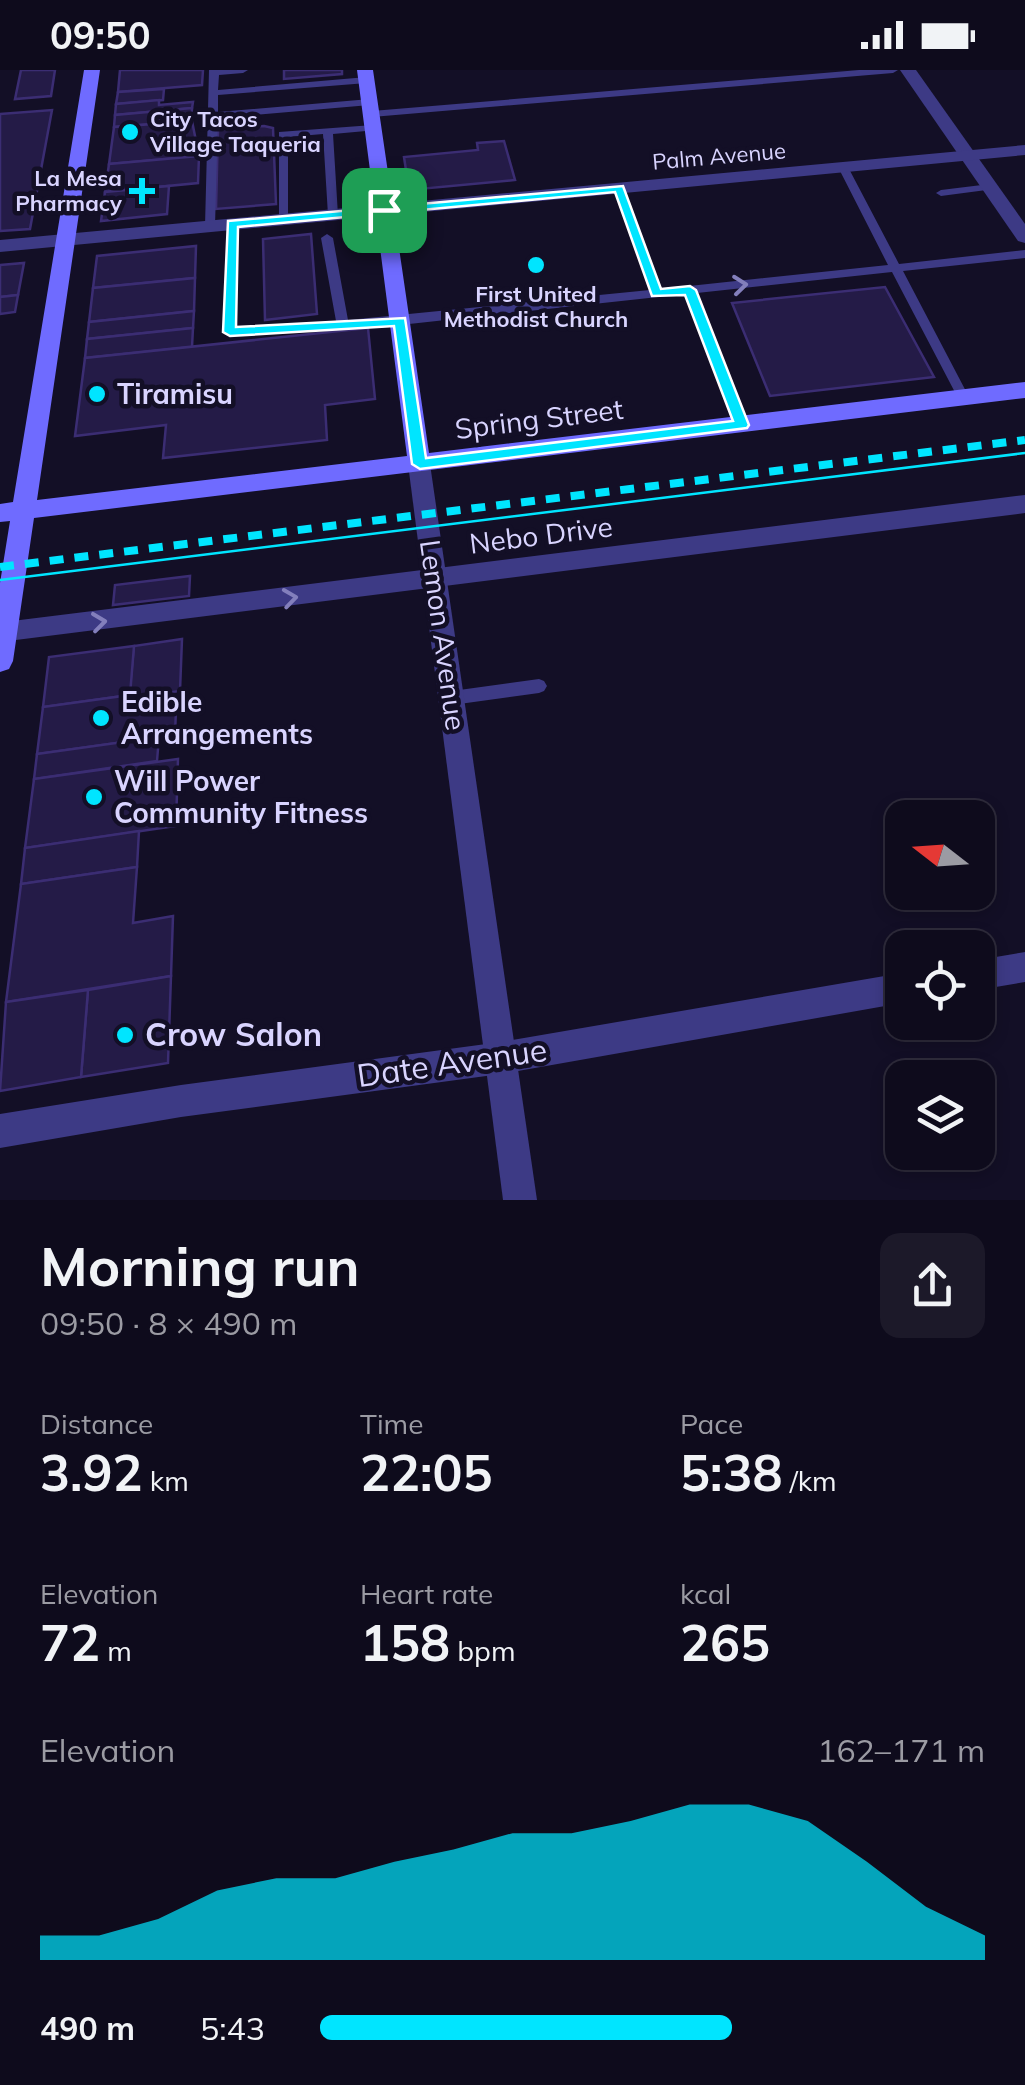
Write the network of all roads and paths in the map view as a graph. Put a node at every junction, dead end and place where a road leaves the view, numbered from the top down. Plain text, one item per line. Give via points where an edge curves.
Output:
1 (92, 70) edge
2 (243, 70) edge
3 (894, 70) edge
4 (908, 70) edge
5 (214, 71) edge
6 (366, 75) edge
7 (214, 93) junction
8 (372, 114) junction
9 (213, 115) junction
10 (328, 131) junction
11 (1025, 150) edge
12 (968, 156) junction
13 (843, 167) junction
14 (990, 187) junction
15 (619, 188) junction
16 (941, 193) dead end
17 (384, 210) junction
18 (333, 215) junction
19 (282, 219) junction
20 (232, 224) junction
21 (210, 226) junction
22 (68, 238) junction
23 (327, 238) dead end
24 (1025, 238) edge
25 (0, 246) edge
26 (1025, 254) edge
27 (896, 268) junction
28 (690, 290) junction
29 (657, 294) junction
30 (400, 321) junction
31 (343, 325) junction
32 (1025, 390) edge
33 (963, 397) junction
34 (742, 425) junction
35 (420, 464) junction
36 (1025, 504) edge
37 (11, 511) edge
38 (436, 579) junction
39 (4, 633) junction
40 (0, 661) edge
41 (540, 686) dead end
42 (452, 698) junction
43 (1025, 966) edge
44 (995, 972) edge
45 (885, 991) edge
46 (501, 1058) junction
47 (0, 1131) edge
48 (520, 1200) edge

1 - 22 main road
2 - 5 lane
3 - 8 lane
4 - 12 street
5 - 7 lane
6 - 7 lane
6 - 8 main road, Lemon Avenue
7 - 9 lane
8 - 9 lane
8 - 10 lane
8 - 17 main road, Lemon Avenue
9 - 21 lane
10 - 18 lane
10 - 19 lane via 284,134
11 - 12 street, Palm Avenue
12 - 13 street, Palm Avenue
12 - 14 street
13 - 15 street, Palm Avenue
13 - 27 lane
14 - 16 lane
14 - 24 street
15 - 17 street, Palm Avenue
15 - 29 lane
17 - 18 street, Palm Avenue
17 - 30 main road, Lemon Avenue
18 - 19 street, Palm Avenue
19 - 20 street, Palm Avenue
20 - 21 street, Palm Avenue
20 - 31 lane via 230,332
21 - 22 street, Palm Avenue
22 - 25 street, Palm Avenue
22 - 37 main road
23 - 31 lane
26 - 27 lane
28 -> 27 lane
27 - 33 lane
28 - 29 lane
28 - 34 lane
29 - 30 lane
30 - 31 lane
30 - 35 main road, Lemon Avenue
32 - 33 main road, Spring Street
33 - 34 main road, Spring Street
34 - 35 main road, Spring Street
35 - 37 main road, Spring Street
35 - 38 street, Lemon Avenue
36 - 38 street, Nebo Drive
37 - 39 main road
39 -> 38 street, Nebo Drive
38 - 42 street, Lemon Avenue
39 - 40 main road
41 - 42 lane
42 - 46 street, Lemon Avenue
43 - 44 street
45 - 46 street, Date Avenue
46 - 47 street, Date Avenue
46 - 48 street, Lemon Avenue

